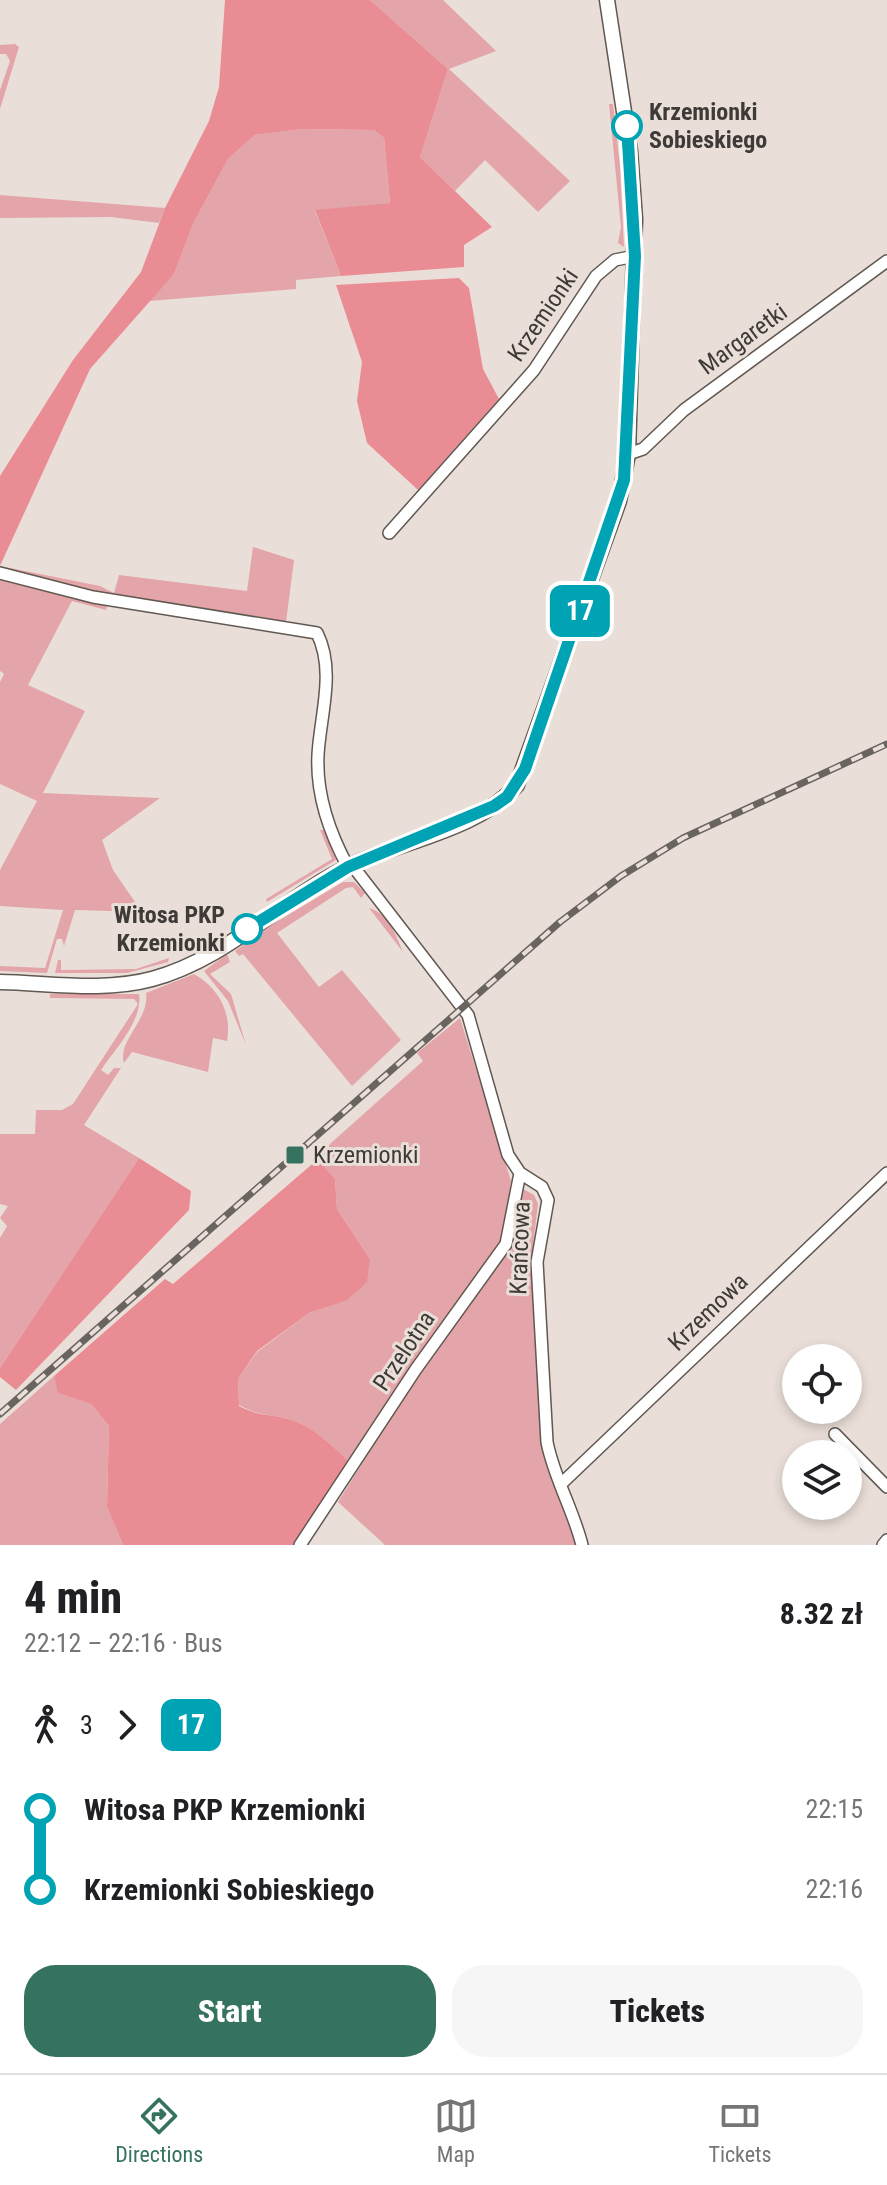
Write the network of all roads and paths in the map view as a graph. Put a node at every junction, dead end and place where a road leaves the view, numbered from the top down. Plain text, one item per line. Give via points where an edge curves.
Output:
1 (607, 0) edge
2 (635, 256) junction
3 (887, 261) edge
4 (628, 454) junction
5 (389, 533) dead end
6 (0, 573) edge
7 (350, 866) junction
8 (0, 982) edge
9 (520, 1173) junction
10 (887, 1173) edge
11 (835, 1434) dead end
12 (561, 1484) junction
13 (887, 1487) edge
14 (887, 1540) edge
15 (300, 1545) edge
16 (582, 1545) edge
17 (883, 1545) edge

1 - 2 street via 630,151
2 - 4 street
2 - 5 street, Krzemionki via 615,260 596,276 534,370
3 - 4 street, Margaretki via 684,410 643,449
4 - 7 street via 619,501 517,785 477,815
6 - 7 street via 118,602 317,633 326,684 317,760 321,798 330,832
7 - 8 street via 165,975 120,985
7 - 9 street, Krańcowa via 468,1015 502,1138
9 - 12 street, Krańcowa via 542,1187 548,1200 537,1262 547,1442
9 - 15 street, Przelotna via 506,1244
10 - 12 street, Krzemowa
11 - 13 street
12 - 16 street, Krańcowa
14 - 17 street

